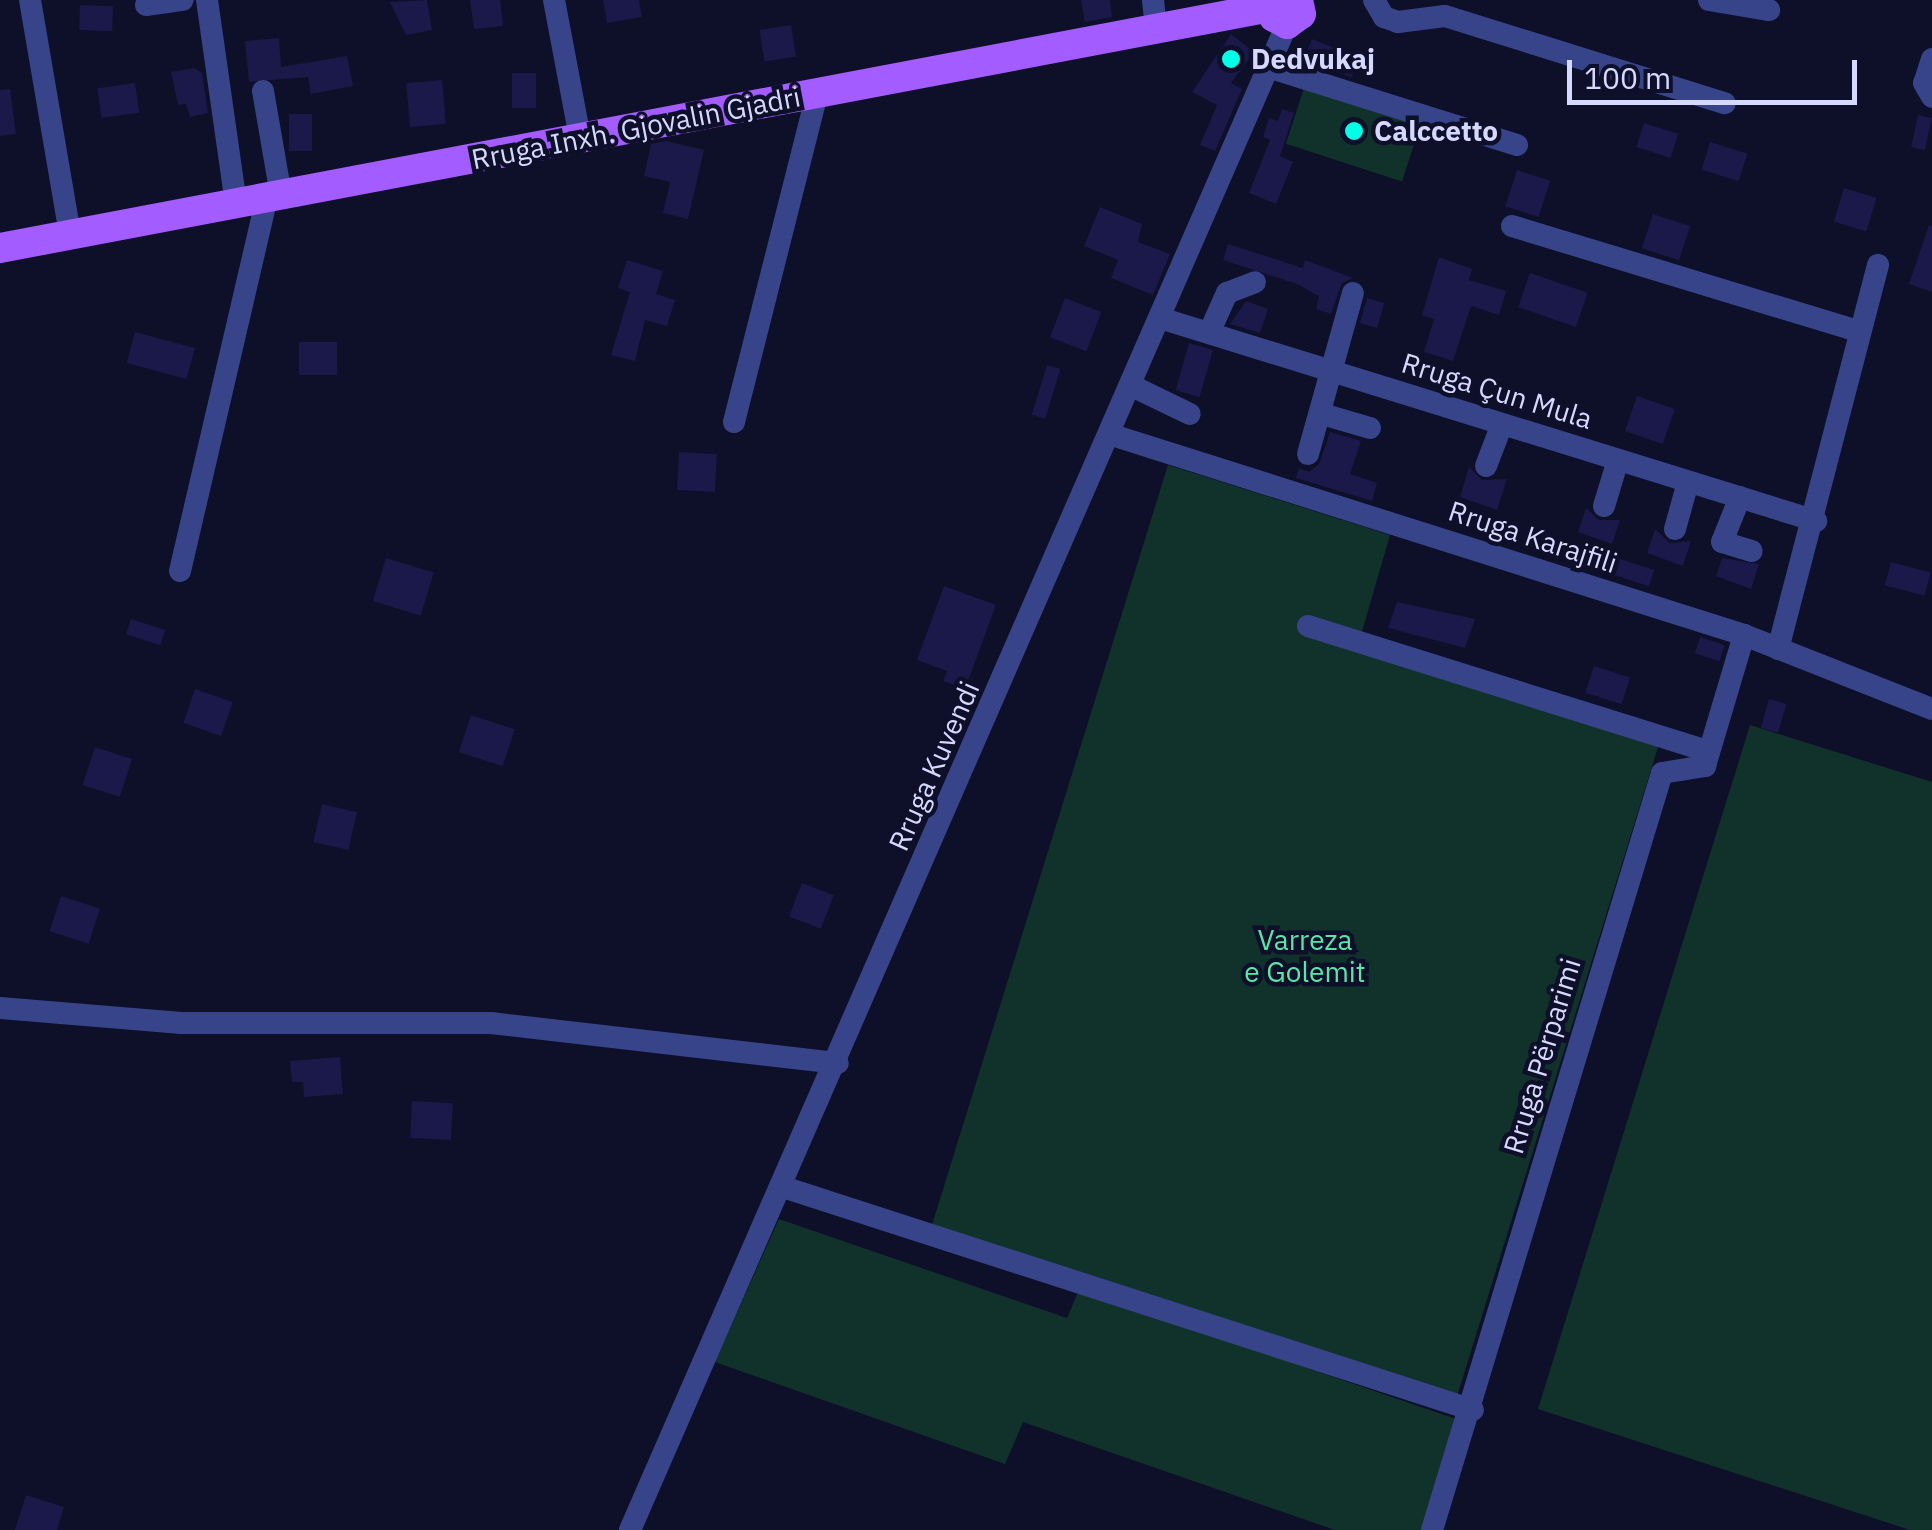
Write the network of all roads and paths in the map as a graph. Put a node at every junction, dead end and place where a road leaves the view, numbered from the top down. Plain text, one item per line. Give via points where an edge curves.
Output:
1 (30, 0) edge
2 (182, 0) edge
3 (207, 0) edge
4 (554, 0) edge
5 (1374, 0) edge
6 (1709, 0) edge
7 (146, 5) dead end
8 (1290, 6) edge
9 (1769, 10) dead end
10 (1154, 15) edge
11 (1932, 59) edge
12 (1268, 66) junction
13 (263, 90) dead end
14 (817, 93) junction
15 (1932, 97) edge
16 (1725, 104) dead end
17 (580, 138) junction
18 (1517, 145) dead end
19 (274, 196) junction
20 (236, 203) junction
21 (1512, 226) dead end
22 (70, 235) junction
23 (0, 248) edge
24 (1878, 265) dead end
25 (1255, 282) dead end
26 (1354, 293) dead end
27 (1160, 318) junction
28 (1860, 332) junction
29 (1209, 333) junction
30 (1334, 372) junction
31 (1132, 386) junction
32 (1190, 414) dead end
33 (1322, 414) junction
34 (734, 422) dead end
35 (1502, 424) junction
36 (1370, 428) dead end
37 (1112, 435) junction
38 (1308, 454) dead end
39 (1618, 460) junction
40 (1486, 466) dead end
41 (1688, 482) junction
42 (1740, 498) junction
43 (1604, 506) dead end
44 (1816, 521) junction
45 (1675, 529) dead end
46 (1752, 551) dead end
47 (180, 572) dead end
48 (1308, 626) dead end
49 (1744, 635) junction
50 (1778, 649) junction
51 (1932, 708) edge
52 (1709, 752) junction
53 (0, 1008) edge
54 (838, 1063) junction
55 (783, 1187) junction
56 (1473, 1410) junction
57 (630, 1530) edge
58 (1432, 1530) edge

1 - 22 street
2 - 7 street
3 - 20 street
4 - 17 street
5 - 16 street via 1384,17 1398,22 1445,16
6 - 9 street
8 - 10 main road, Rruga Inxh. Gjovalin Gjadri
8 - 12 street, Rruga Kuvendi
10 - 14 main road, Rruga Inxh. Gjovalin Gjadri
11 - 15 street via 1924,84
12 - 18 street
12 - 27 street, Rruga Kuvendi
13 - 19 street
14 - 17 main road, Rruga Inxh. Gjovalin Gjadri
14 - 34 street
17 - 19 main road, Rruga Inxh. Gjovalin Gjadri
19 - 20 main road, Rruga Inxh. Gjovalin Gjadri
19 - 47 street
20 - 22 main road, Rruga Inxh. Gjovalin Gjadri
21 - 28 street
22 - 23 main road, Rruga Inxh. Gjovalin Gjadri
24 - 28 street
25 - 29 street via 1227,293
26 - 30 street
27 - 29 street, Rruga Çun Mula
27 - 31 street, Rruga Kuvendi
28 - 44 street
29 - 30 street, Rruga Çun Mula
30 - 33 street
30 - 35 street, Rruga Çun Mula
31 - 32 street
31 - 37 street, Rruga Kuvendi
33 - 36 street
33 - 38 street
35 - 39 street, Rruga Çun Mula
35 - 40 street
37 - 49 street, Rruga Karajfili
37 - 54 street, Rruga Kuvendi
39 - 41 street, Rruga Çun Mula
39 - 43 street
41 - 42 street, Rruga Çun Mula
41 - 45 street
42 - 44 street, Rruga Çun Mula
42 - 46 street via 1722,542
44 - 50 street
48 - 52 street
49 - 50 street, Rruga Karajfili
49 - 52 street
50 - 51 street, Rruga Karajfili
52 - 56 street, Rruga Përparimi via 1705,766 1662,772 1472,1386
53 - 54 street via 180,1022 490,1023
54 - 55 street, Rruga Kuvendi
55 - 56 street
55 - 57 street, Rruga Kuvendi
56 - 58 street, Rruga Përparimi

